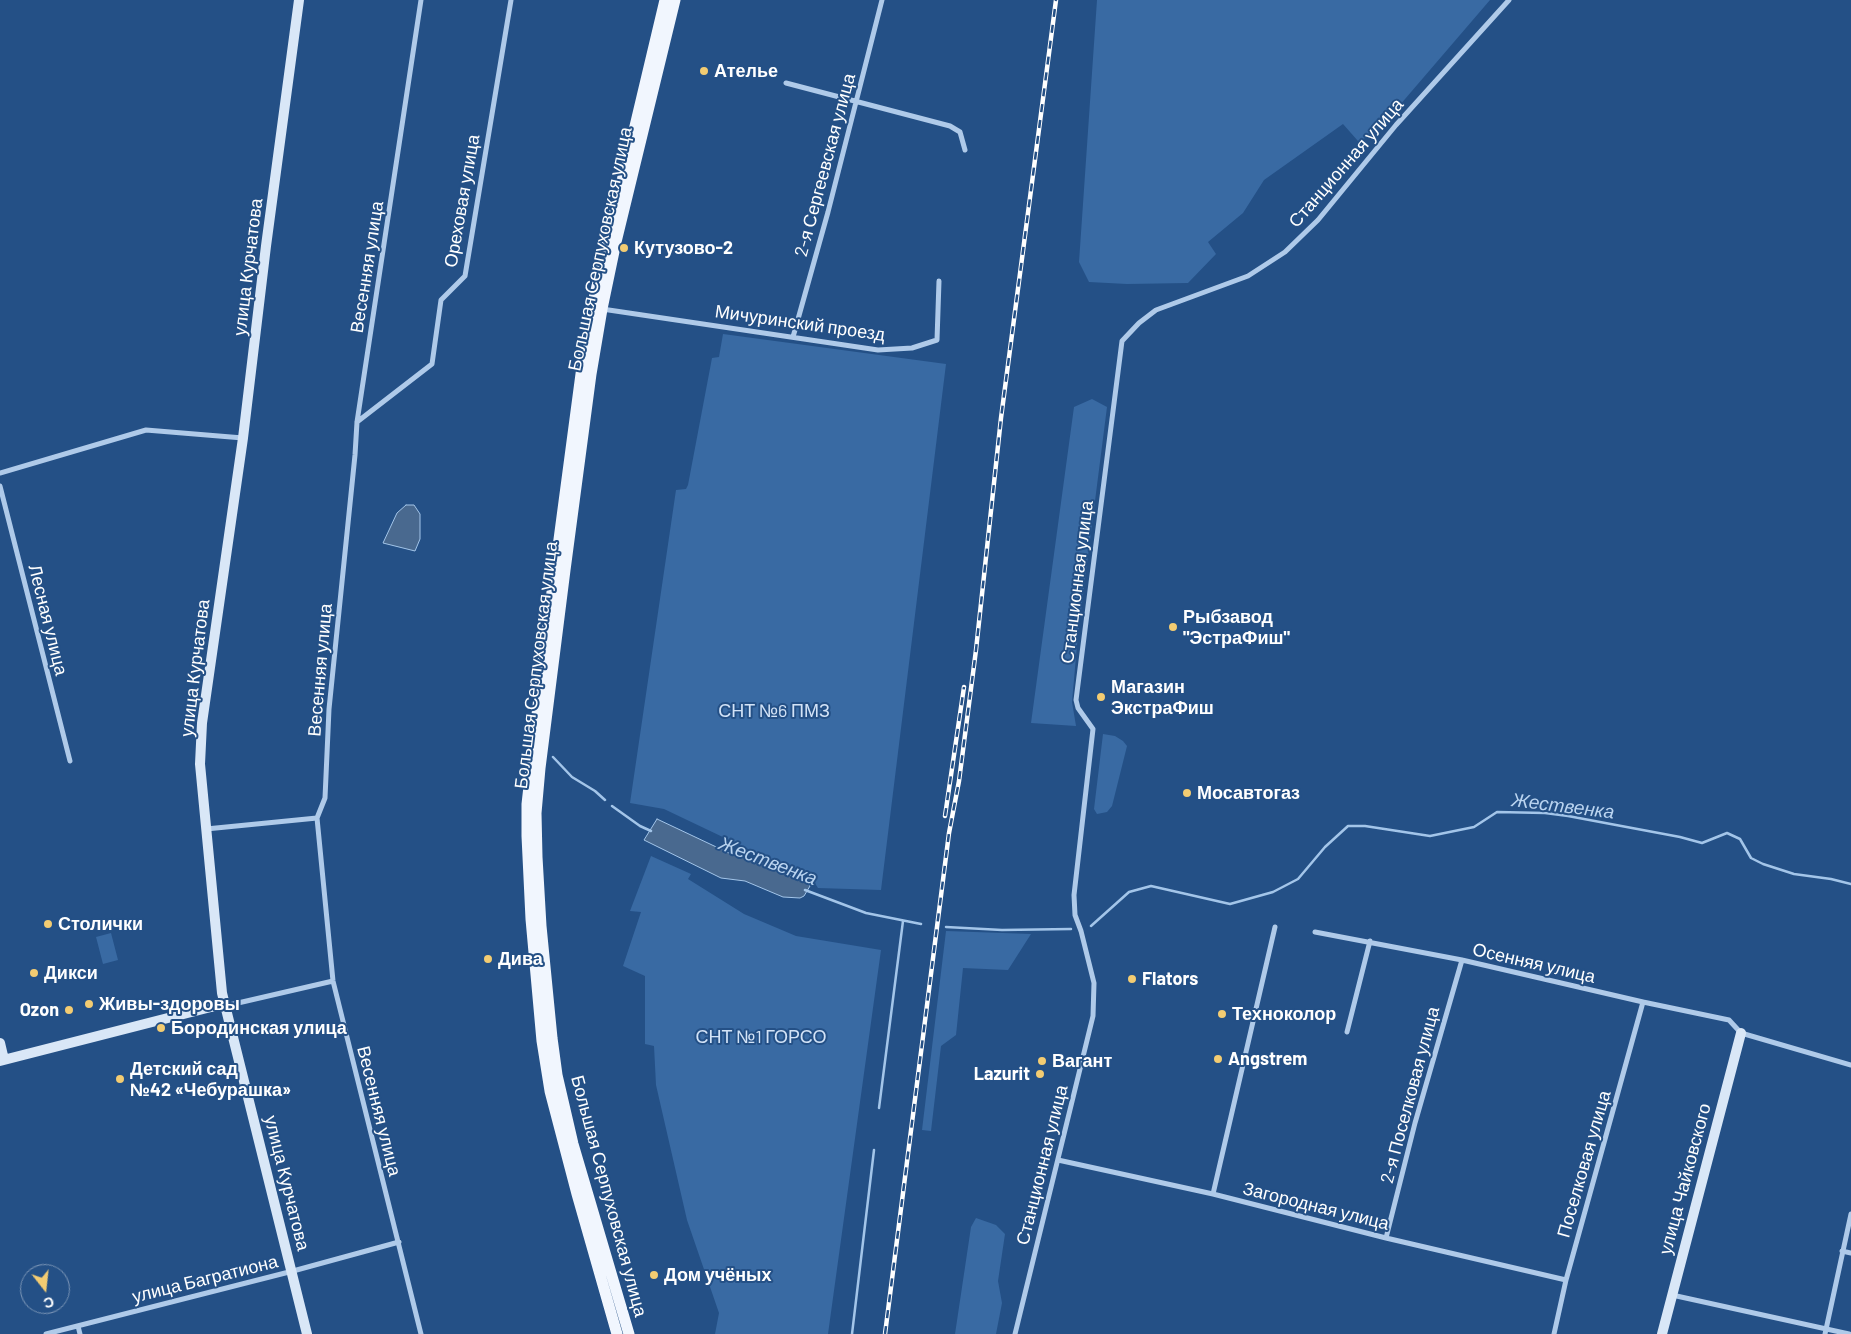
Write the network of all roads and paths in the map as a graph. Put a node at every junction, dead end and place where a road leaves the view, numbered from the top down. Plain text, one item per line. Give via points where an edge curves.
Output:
1 (299, 0) edge
2 (422, 0) edge
3 (511, 0) edge
4 (665, 0) edge
5 (675, 0) edge
6 (882, 0) edge
7 (1509, 0) edge
8 (786, 83) dead end
9 (856, 101) junction
10 (965, 150) dead end
11 (939, 282) dead end
12 (602, 309) junction
13 (793, 337) junction
14 (357, 422) junction
15 (243, 438) junction
16 (0, 473) edge
17 (0, 486) edge
18 (70, 762) dead end
19 (317, 818) junction
20 (206, 829) junction
21 (1275, 926) dead end
22 (1315, 932) dead end
23 (1370, 941) junction
24 (1462, 960) junction
25 (333, 981) junction
26 (1643, 1002) junction
27 (225, 1006) junction
28 (1347, 1032) dead end
29 (1741, 1033) junction
30 (0, 1043) edge
31 (2, 1061) edge
32 (1851, 1064) edge
33 (1058, 1160) junction
34 (1213, 1194) junction
35 (1851, 1214) edge
36 (1386, 1238) junction
37 (399, 1242) junction
38 (1842, 1251) junction
39 (1851, 1253) edge
40 (293, 1272) junction
41 (1566, 1280) junction
42 (1671, 1295) junction
43 (78, 1326) junction
44 (1826, 1331) edge
45 (46, 1334) edge
46 (80, 1334) edge
47 (307, 1334) edge
48 (422, 1334) edge
49 (617, 1334) edge
50 (629, 1334) edge
51 (1015, 1334) edge
52 (1554, 1334) edge
53 (1662, 1334) edge
54 (1849, 1334) edge

1 - 15 street, улица Курчатова
2 - 14 street, Весенняя улица
3 - 14 street, Ореховая улица via 464,276 440,300 432,364
4 - 49 main road, Большая Серпуховская улица via 592,307 583,359 527,804 531,919 550,1091
5 - 12 main road, Большая Серпуховская улица
6 - 9 street, 2-я Сергеевская улица
7 - 33 street, Станционная улица via 1396,125 1318,220 1284,252 1248,276 1156,310 1139,322 1122,341 1076,700 1078,708 1094,729 1074,895 1074,915 1094,984 1093,1016
8 - 9 street
9 - 10 street via 950,126 960,132
9 - 13 street, 2-я Сергеевская улица
11 - 13 street, Мичуринский проезд via 937,340 912,348 878,350
12 - 13 street, Мичуринский проезд
12 - 50 main road, Большая Серпуховская улица via 536,813 542,936 557,1075 573,1144
14 - 19 street, Весенняя улица via 329,709 325,798
15 - 16 street via 146,430
15 - 20 street, улица Курчатова via 202,724 200,764
17 - 18 street, Лесная улица
19 - 20 street
19 - 25 street, Весенняя улица
20 - 27 street, улица Курчатова
21 - 34 street
22 - 23 street, Осенняя улица
23 - 24 street, Осенняя улица
23 - 28 street
24 - 26 street, Осенняя улица
24 - 36 street, 2-я Поселковая улица
25 - 27 street
25 - 37 street, Весенняя улица
26 - 29 street, Осенняя улица via 1729,1020
26 - 41 street, Поселковая улица
27 - 31 street
27 - 40 street, улица Курчатова
29 - 32 street
29 - 42 street, улица Чайковского
30 - 31 street
33 - 34 street, Загородная улица
33 - 51 street, Станционная улица
34 - 36 street, Загородная улица
35 - 38 street
36 - 41 street, Загородная улица
37 - 40 street, улица Багратиона
37 - 48 street, Весенняя улица
38 - 39 street
38 - 44 street
40 - 43 street, улица Багратиона
40 - 47 street, улица Курчатова
41 - 52 street, Поселковая улица
42 - 44 street
42 - 53 street, улица Чайковского
43 - 45 street, улица Багратиона
43 - 46 street
44 - 54 street

